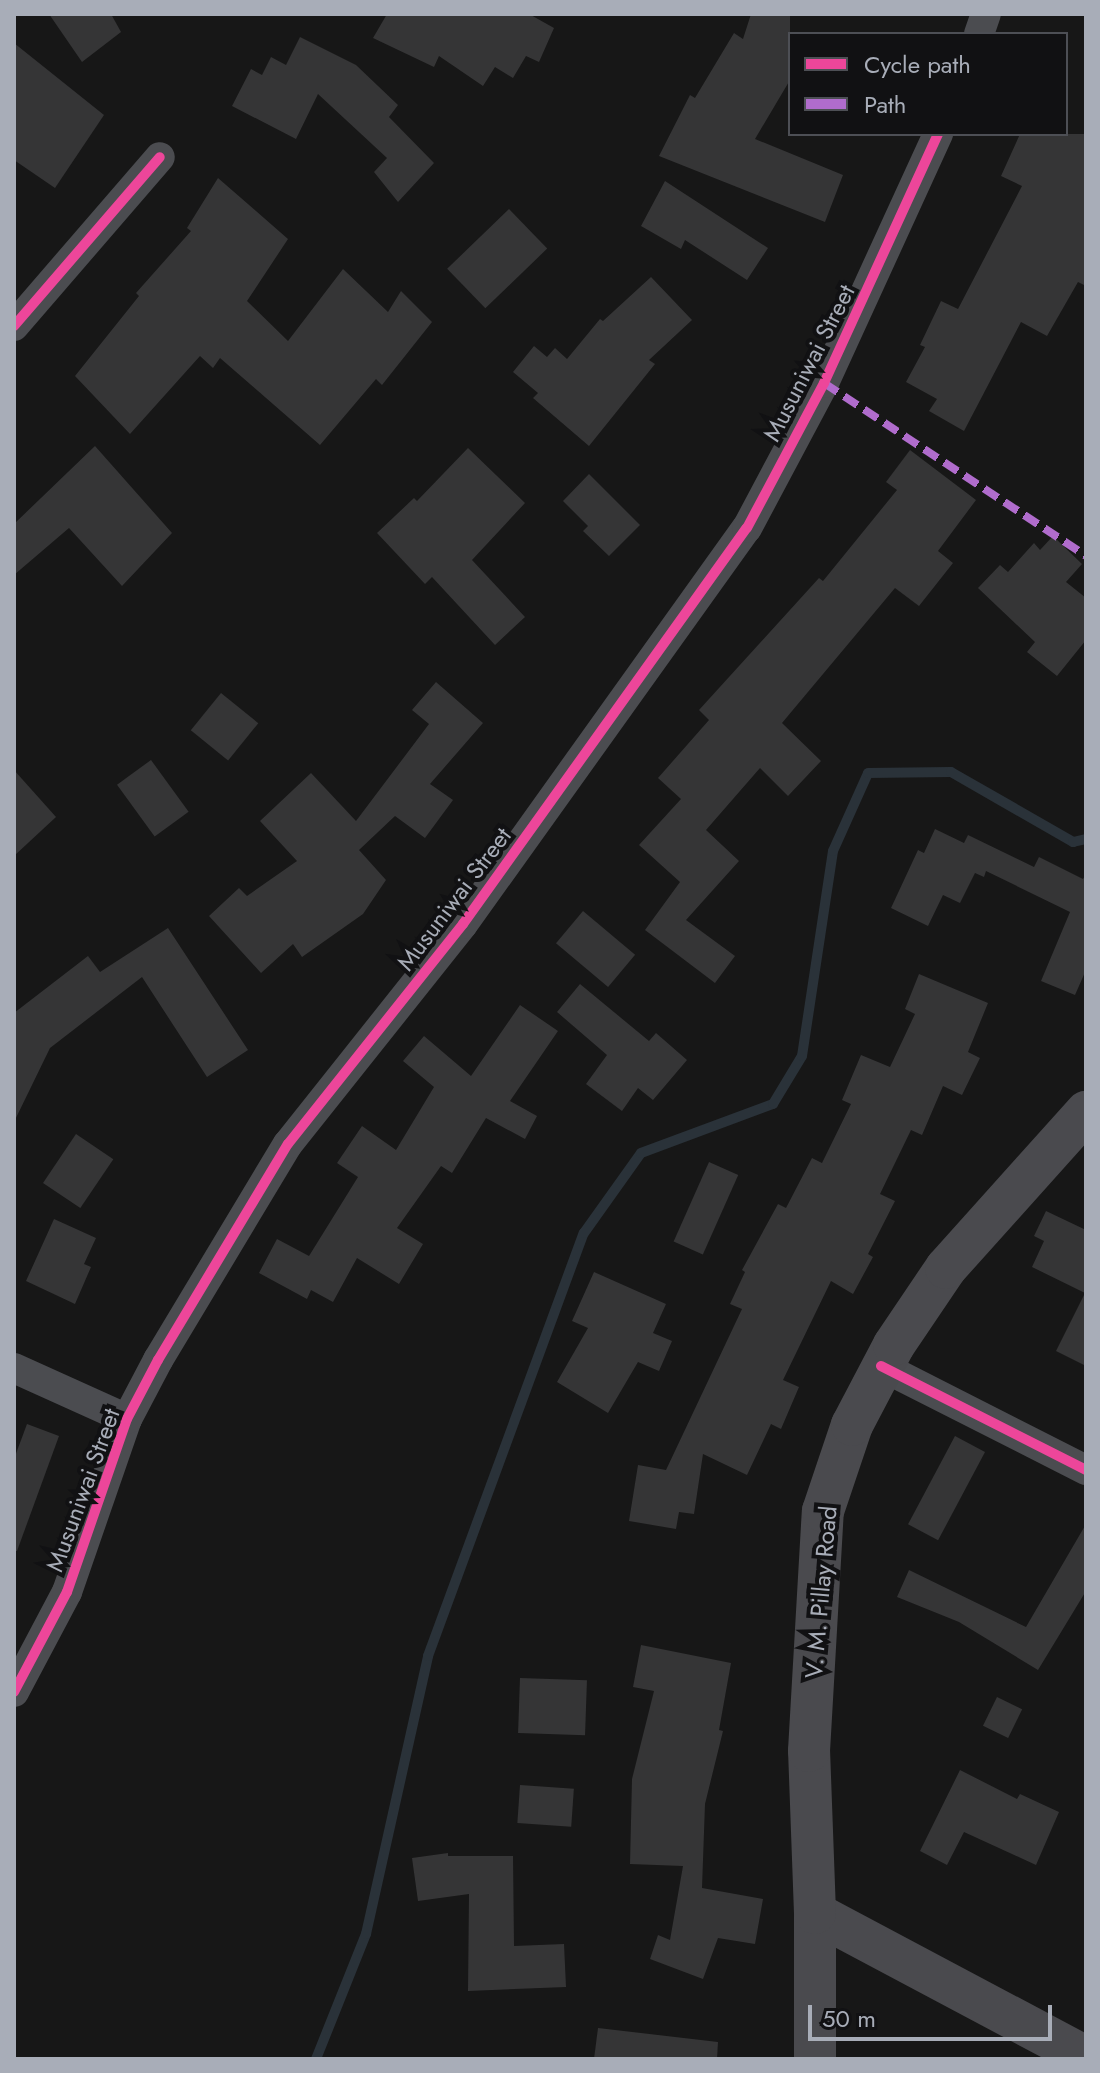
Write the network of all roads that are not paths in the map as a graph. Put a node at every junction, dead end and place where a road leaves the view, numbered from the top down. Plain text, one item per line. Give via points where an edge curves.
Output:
1 (937, 136) edge
2 (160, 157) dead end
3 (19, 309) edge
4 (1086, 1112) edge
5 (881, 1366) junction
6 (14, 1368) edge
7 (127, 1419) junction
8 (1086, 1470) edge
9 (14, 1692) edge
10 (815, 1913) junction
11 (1086, 2057) edge
12 (815, 2059) edge

1 - 7 street, Musuniwai Street via 824,383 747,528 463,924 288,1144
2 - 3 street
4 - 5 main road, V. M. Pillay Road via 946,1268
5 - 8 street
5 - 10 main road, V. M. Pillay Road via 852,1425 823,1511 809,1751
6 - 7 street
7 - 9 street, Musuniwai Street via 67,1592
10 - 11 main road
10 - 12 main road, V. M. Pillay Road

